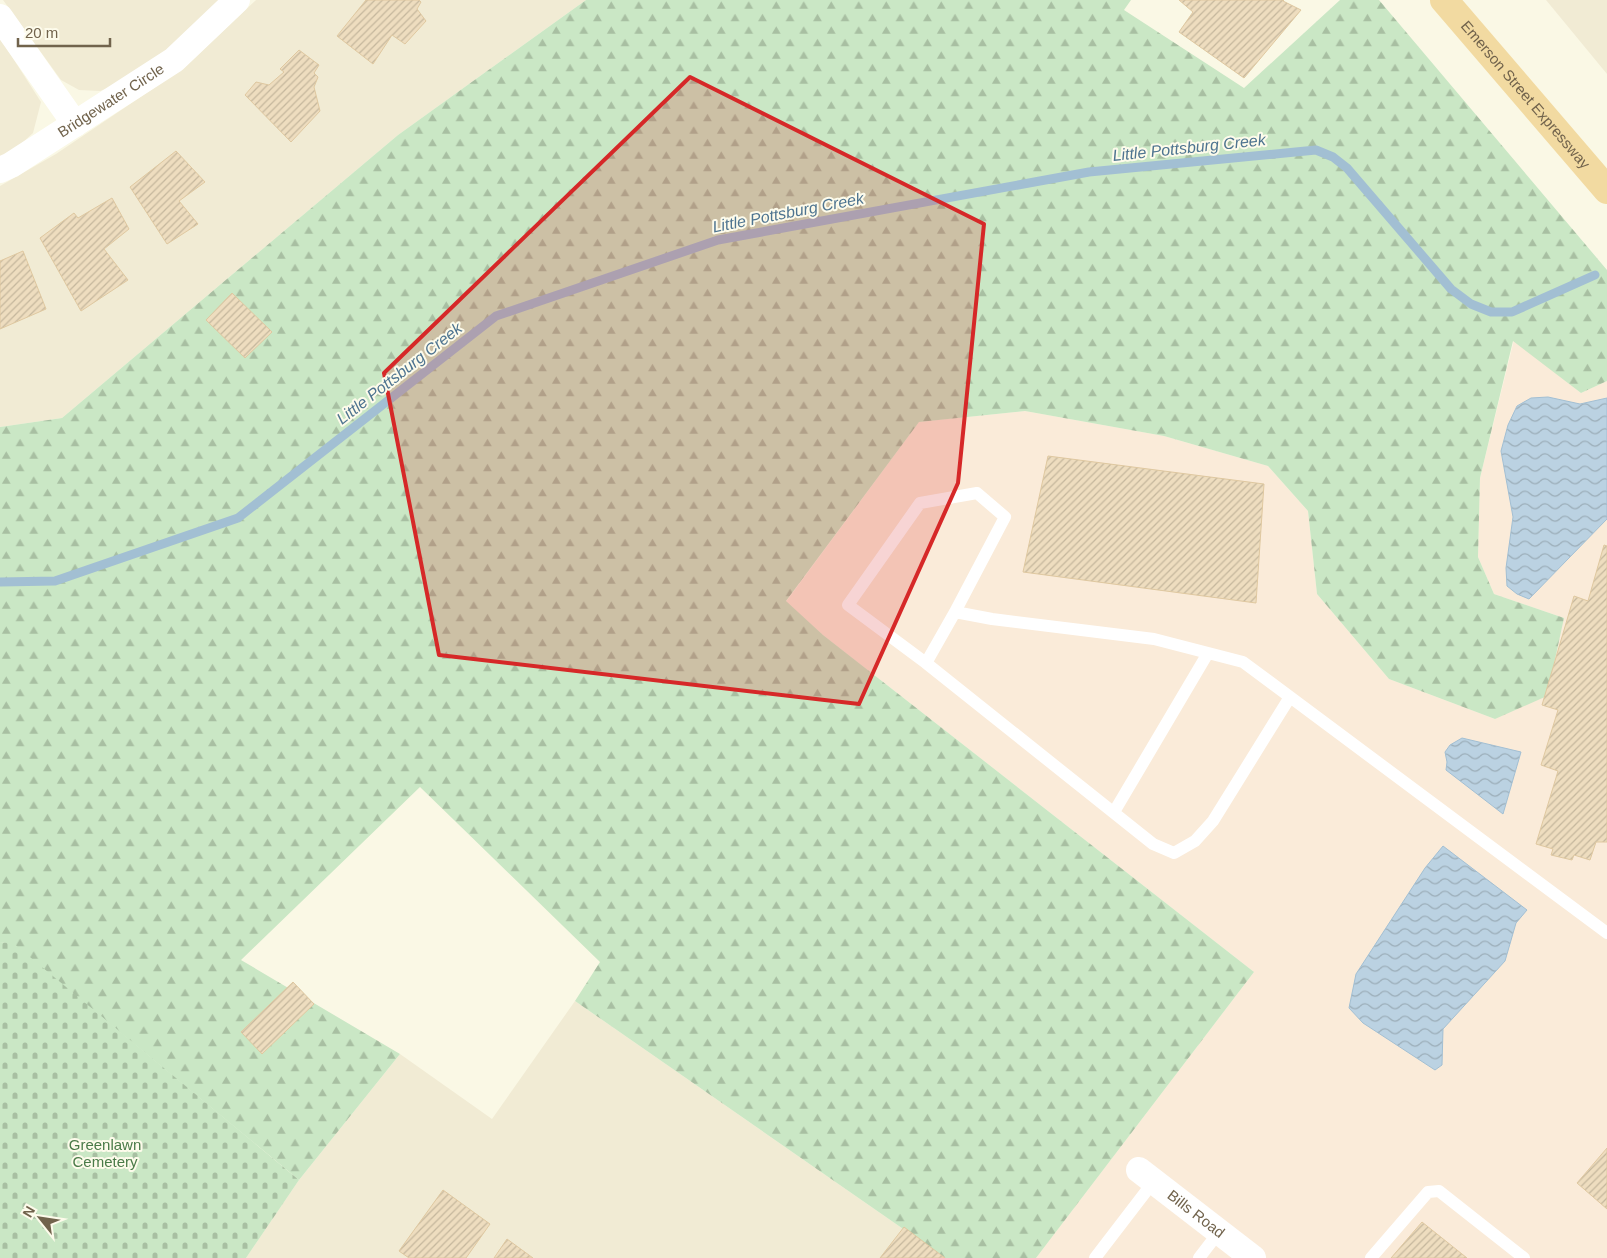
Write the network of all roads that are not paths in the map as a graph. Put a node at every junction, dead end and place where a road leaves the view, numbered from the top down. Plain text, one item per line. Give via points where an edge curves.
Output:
1 (237, 0) edge
2 (1444, 0) edge
3 (0, 17) edge
4 (75, 124) junction
5 (0, 170) edge
6 (1607, 190) edge
7 (955, 612) junction
8 (1208, 653) junction
9 (926, 663) junction
10 (1290, 697) junction
11 (1114, 812) junction
12 (1607, 934) edge
13 (1146, 1176) joint
14 (1219, 1232) junction
15 (1095, 1258) edge
16 (1199, 1258) edge
17 (1254, 1258) edge
18 (1371, 1258) edge
19 (1524, 1258) edge

1 - 4 street, Bridgewater Circle via 174,60
2 - 6 highway, Emerson Street Expressway
3 - 4 street
4 - 5 street, Bridgewater Circle
7 - 8 lane via 1154,639
7 - 9 lane
7 - 9 lane via 1005,517 977,493 920,503 848,605
8 - 10 lane via 1243,662
8 - 11 lane
9 - 11 lane
10 - 11 lane via 1213,821 1195,841 1174,853 1153,844
10 - 12 lane
13 - 14 street, Bills Road
13 - 15 lane
14 - 16 lane
14 - 17 street, Bills Road
18 - 19 lane via 1428,1192 1439,1191

